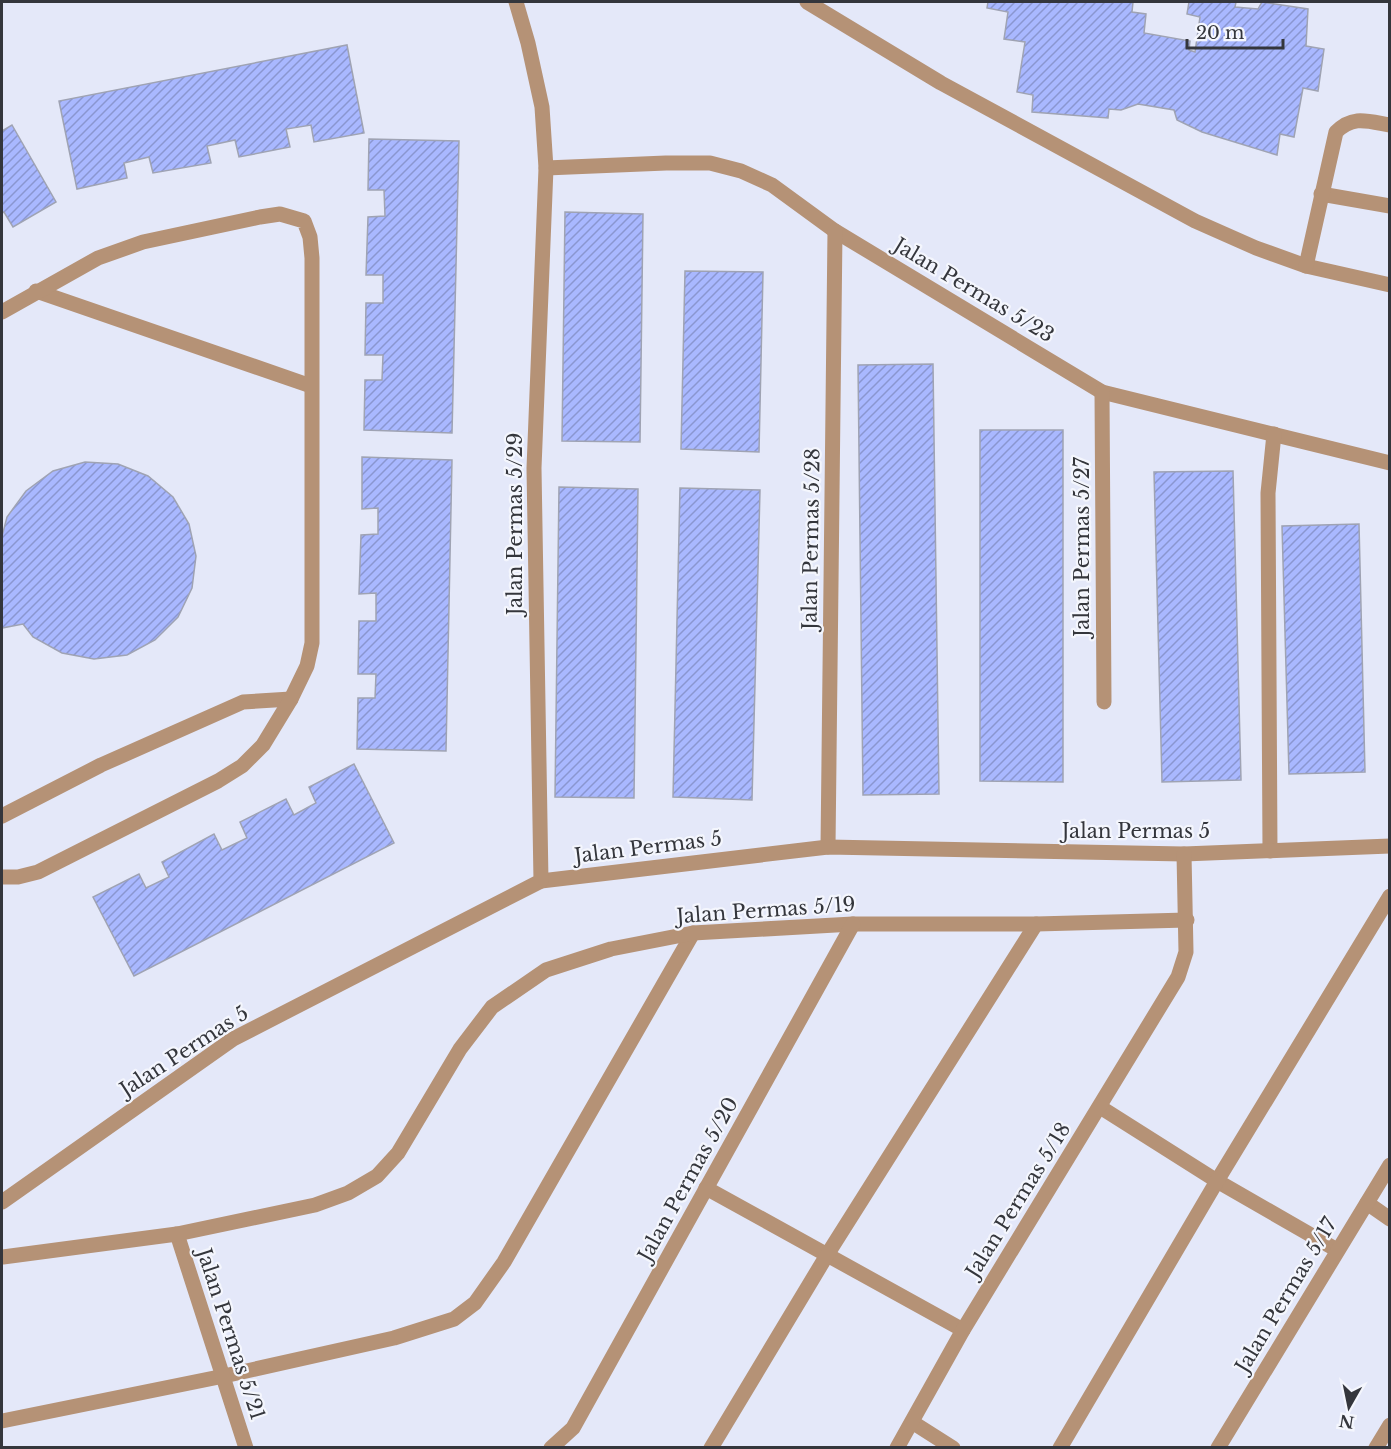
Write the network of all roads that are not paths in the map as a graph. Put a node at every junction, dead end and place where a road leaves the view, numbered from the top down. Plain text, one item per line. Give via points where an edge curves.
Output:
1 (516, 2) edge
2 (807, 2) edge
3 (1389, 125) edge
4 (546, 168) junction
5 (1322, 194) junction
6 (1389, 206) edge
7 (835, 231) junction
8 (1306, 266) junction
9 (1389, 285) edge
10 (36, 291) junction
11 (2, 312) edge
12 (311, 386) junction
13 (1102, 392) junction
14 (1274, 434) junction
15 (1389, 464) edge
16 (291, 699) junction
17 (1104, 702) dead end
18 (2, 816) edge
19 (1389, 846) edge
20 (828, 847) junction
21 (1270, 851) junction
22 (1184, 854) junction
23 (2, 877) edge
24 (541, 881) junction
25 (1389, 897) edge
26 (1186, 920) junction
27 (853, 924) junction
28 (1036, 924) junction
29 (693, 933) junction
30 (1100, 1107) junction
31 (1389, 1165) edge
32 (1217, 1181) junction
33 (706, 1188) junction
34 (2, 1202) edge
35 (1366, 1203) junction
36 (1389, 1218) edge
37 (177, 1234) junction
38 (1337, 1250) junction
39 (827, 1255) junction
40 (3, 1257) edge
41 (963, 1330) junction
42 (224, 1376) junction
43 (2, 1421) edge
44 (912, 1422) junction
45 (1389, 1425) edge
46 (246, 1448) edge
47 (552, 1448) edge
48 (711, 1448) edge
49 (897, 1448) edge
50 (953, 1448) edge
51 (1060, 1448) edge
52 (1218, 1448) edge
53 (1376, 1448) edge

1 - 4 street, Jalan Permas 5/29 via 542,107
2 - 8 street via 941,83 1195,221
3 - 5 street via 1361,120 1346,122 1336,132
4 - 7 street, Jalan Permas 5/23 via 710,163 772,185
4 - 24 street, Jalan Permas 5/29 via 534,468
5 - 6 street
5 - 8 street
7 - 13 street, Jalan Permas 5/23
7 - 20 street, Jalan Permas 5/28
8 - 9 street
10 - 11 street
10 - 12 street
10 - 12 street via 98,258 143,242 260,217 294,217 304,221 310,237
12 - 16 street via 312,643 307,666
13 - 14 street, Jalan Permas 5/23
13 - 17 street, Jalan Permas 5/27
14 - 15 street, Jalan Permas 5/23
14 - 21 street via 1268,493
16 - 18 street via 243,702 101,765
16 - 23 street via 263,745 242,766 218,781 38,872
19 - 21 street, Jalan Permas 5
20 - 22 street, Jalan Permas 5
20 - 24 street, Jalan Permas 5
21 - 22 street, Jalan Permas 5
22 - 26 street, Jalan Permas 5/18
24 - 34 street, Jalan Permas 5 via 233,1039
25 - 32 street
26 - 28 street, Jalan Permas 5/19
26 - 30 street, Jalan Permas 5/18 via 1186,952 1178,977
27 - 28 street, Jalan Permas 5/19
27 - 29 street, Jalan Permas 5/19
27 - 33 street, Jalan Permas 5/20
28 - 39 street
29 - 37 street, Jalan Permas 5/19 via 611,950 546,970 492,1007 460,1050 398,1153 377,1176 348,1193 315,1205
29 - 42 street via 504,1262 475,1303 454,1319 394,1338
30 - 32 street
30 - 41 street, Jalan Permas 5/18
31 - 35 street, Jalan Permas 5/17
32 - 38 street
32 - 51 street
33 - 39 street
33 - 47 street, Jalan Permas 5/20 via 573,1428
35 - 36 street
35 - 38 street, Jalan Permas 5/17
37 - 40 street, Jalan Permas 5/19
37 - 42 street, Jalan Permas 5/21
38 - 52 street, Jalan Permas 5/17
39 - 41 street
39 - 48 street
41 - 44 street, Jalan Permas 5/18
42 - 43 street
42 - 46 street, Jalan Permas 5/21
44 - 49 street, Jalan Permas 5/18
44 - 50 street
45 - 53 street

